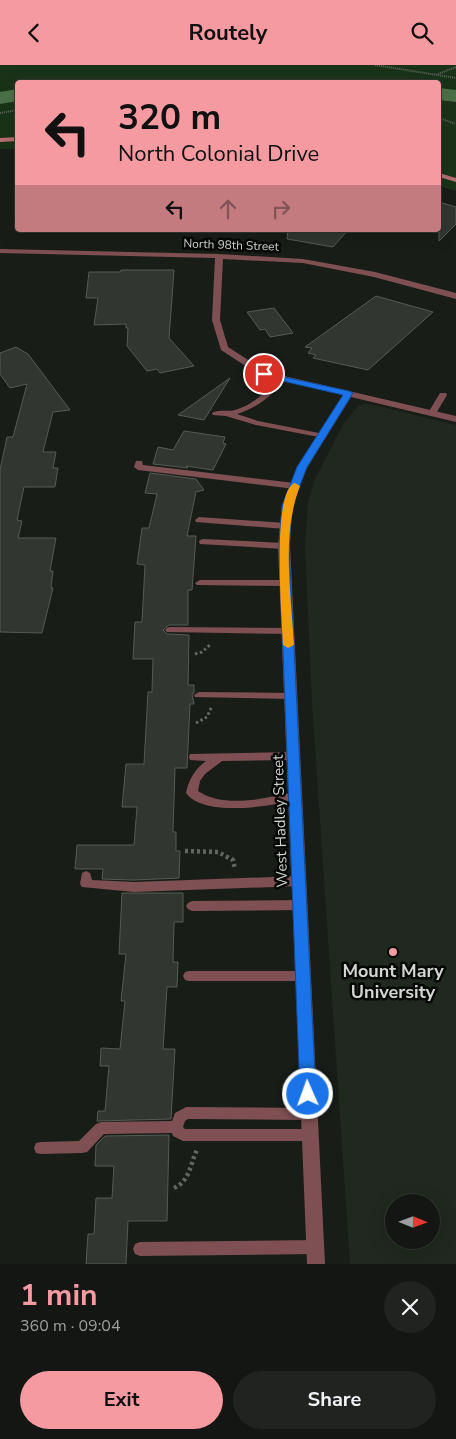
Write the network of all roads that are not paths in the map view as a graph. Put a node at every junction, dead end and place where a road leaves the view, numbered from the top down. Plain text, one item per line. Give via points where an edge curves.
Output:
1 (15, 139) edge
2 (0, 140) edge
3 (441, 176) edge
4 (456, 180) edge
5 (0, 251) edge
6 (218, 256) junction
7 (456, 296) edge
8 (283, 378) junction
9 (349, 393) junction
10 (443, 395) dead end
11 (216, 413) dead end
12 (432, 413) junction
13 (228, 415) junction
14 (456, 419) edge
15 (321, 436) junction
16 (139, 463) dead end
17 (295, 486) junction
18 (199, 520) dead end
19 (286, 526) junction
20 (203, 542) dead end
21 (284, 546) junction
22 (200, 583) dead end
23 (286, 583) junction
24 (170, 630) dead end
25 (288, 631) junction
26 (199, 695) dead end
27 (291, 695) junction
28 (293, 756) junction
29 (194, 757) dead end
30 (220, 757) junction
31 (295, 796) junction
32 (86, 877) dead end
33 (299, 881) junction
34 (300, 905) junction
35 (192, 906) dead end
36 (189, 975) dead end
37 (303, 975) junction
38 (309, 1114) junction
39 (176, 1127) junction
40 (310, 1135) junction
41 (41, 1148) dead end
42 (315, 1247) junction
43 (140, 1249) dead end
44 (316, 1264) edge

1 - 2 street
3 - 4 street
5 - 6 street, North 98th Street
6 - 7 street, North 98th Street via 303,261 376,275
6 - 8 street via 216,320 224,348 264,374
8 - 9 street
8 - 13 lane via 245,410
9 - 12 street
9 - 15 street, West Hadley Street
10 - 12 lane
11 - 13 lane
12 - 14 street
13 - 15 lane
15 - 17 street, West Hadley Street via 302,467
16 - 17 lane via 138,467
17 - 19 street, West Hadley Street via 287,506
18 - 19 lane
19 - 21 street, West Hadley Street
20 - 21 lane
21 - 23 street, West Hadley Street
22 - 23 lane
23 - 25 street, West Hadley Street
24 - 25 lane
25 - 27 street, West Hadley Street
26 - 27 lane
27 - 28 street, West Hadley Street
28 - 30 lane
28 - 31 street, West Hadley Street
29 - 30 lane
30 - 31 lane via 196,777 192,793 198,799 248,803
31 - 33 street, West Hadley Street
32 - 33 lane via 86,884 134,887
33 - 34 street, West Hadley Street
34 - 35 lane
34 - 37 street, West Hadley Street
36 - 37 lane
37 - 38 street, West Hadley Street
38 - 39 lane via 186,1113 180,1117
38 - 40 street, West Hadley Street
39 - 40 lane via 183,1135
39 - 41 lane via 101,1128 82,1147
40 - 42 street, West Hadley Street
42 - 43 lane
42 - 44 street, West Hadley Street

